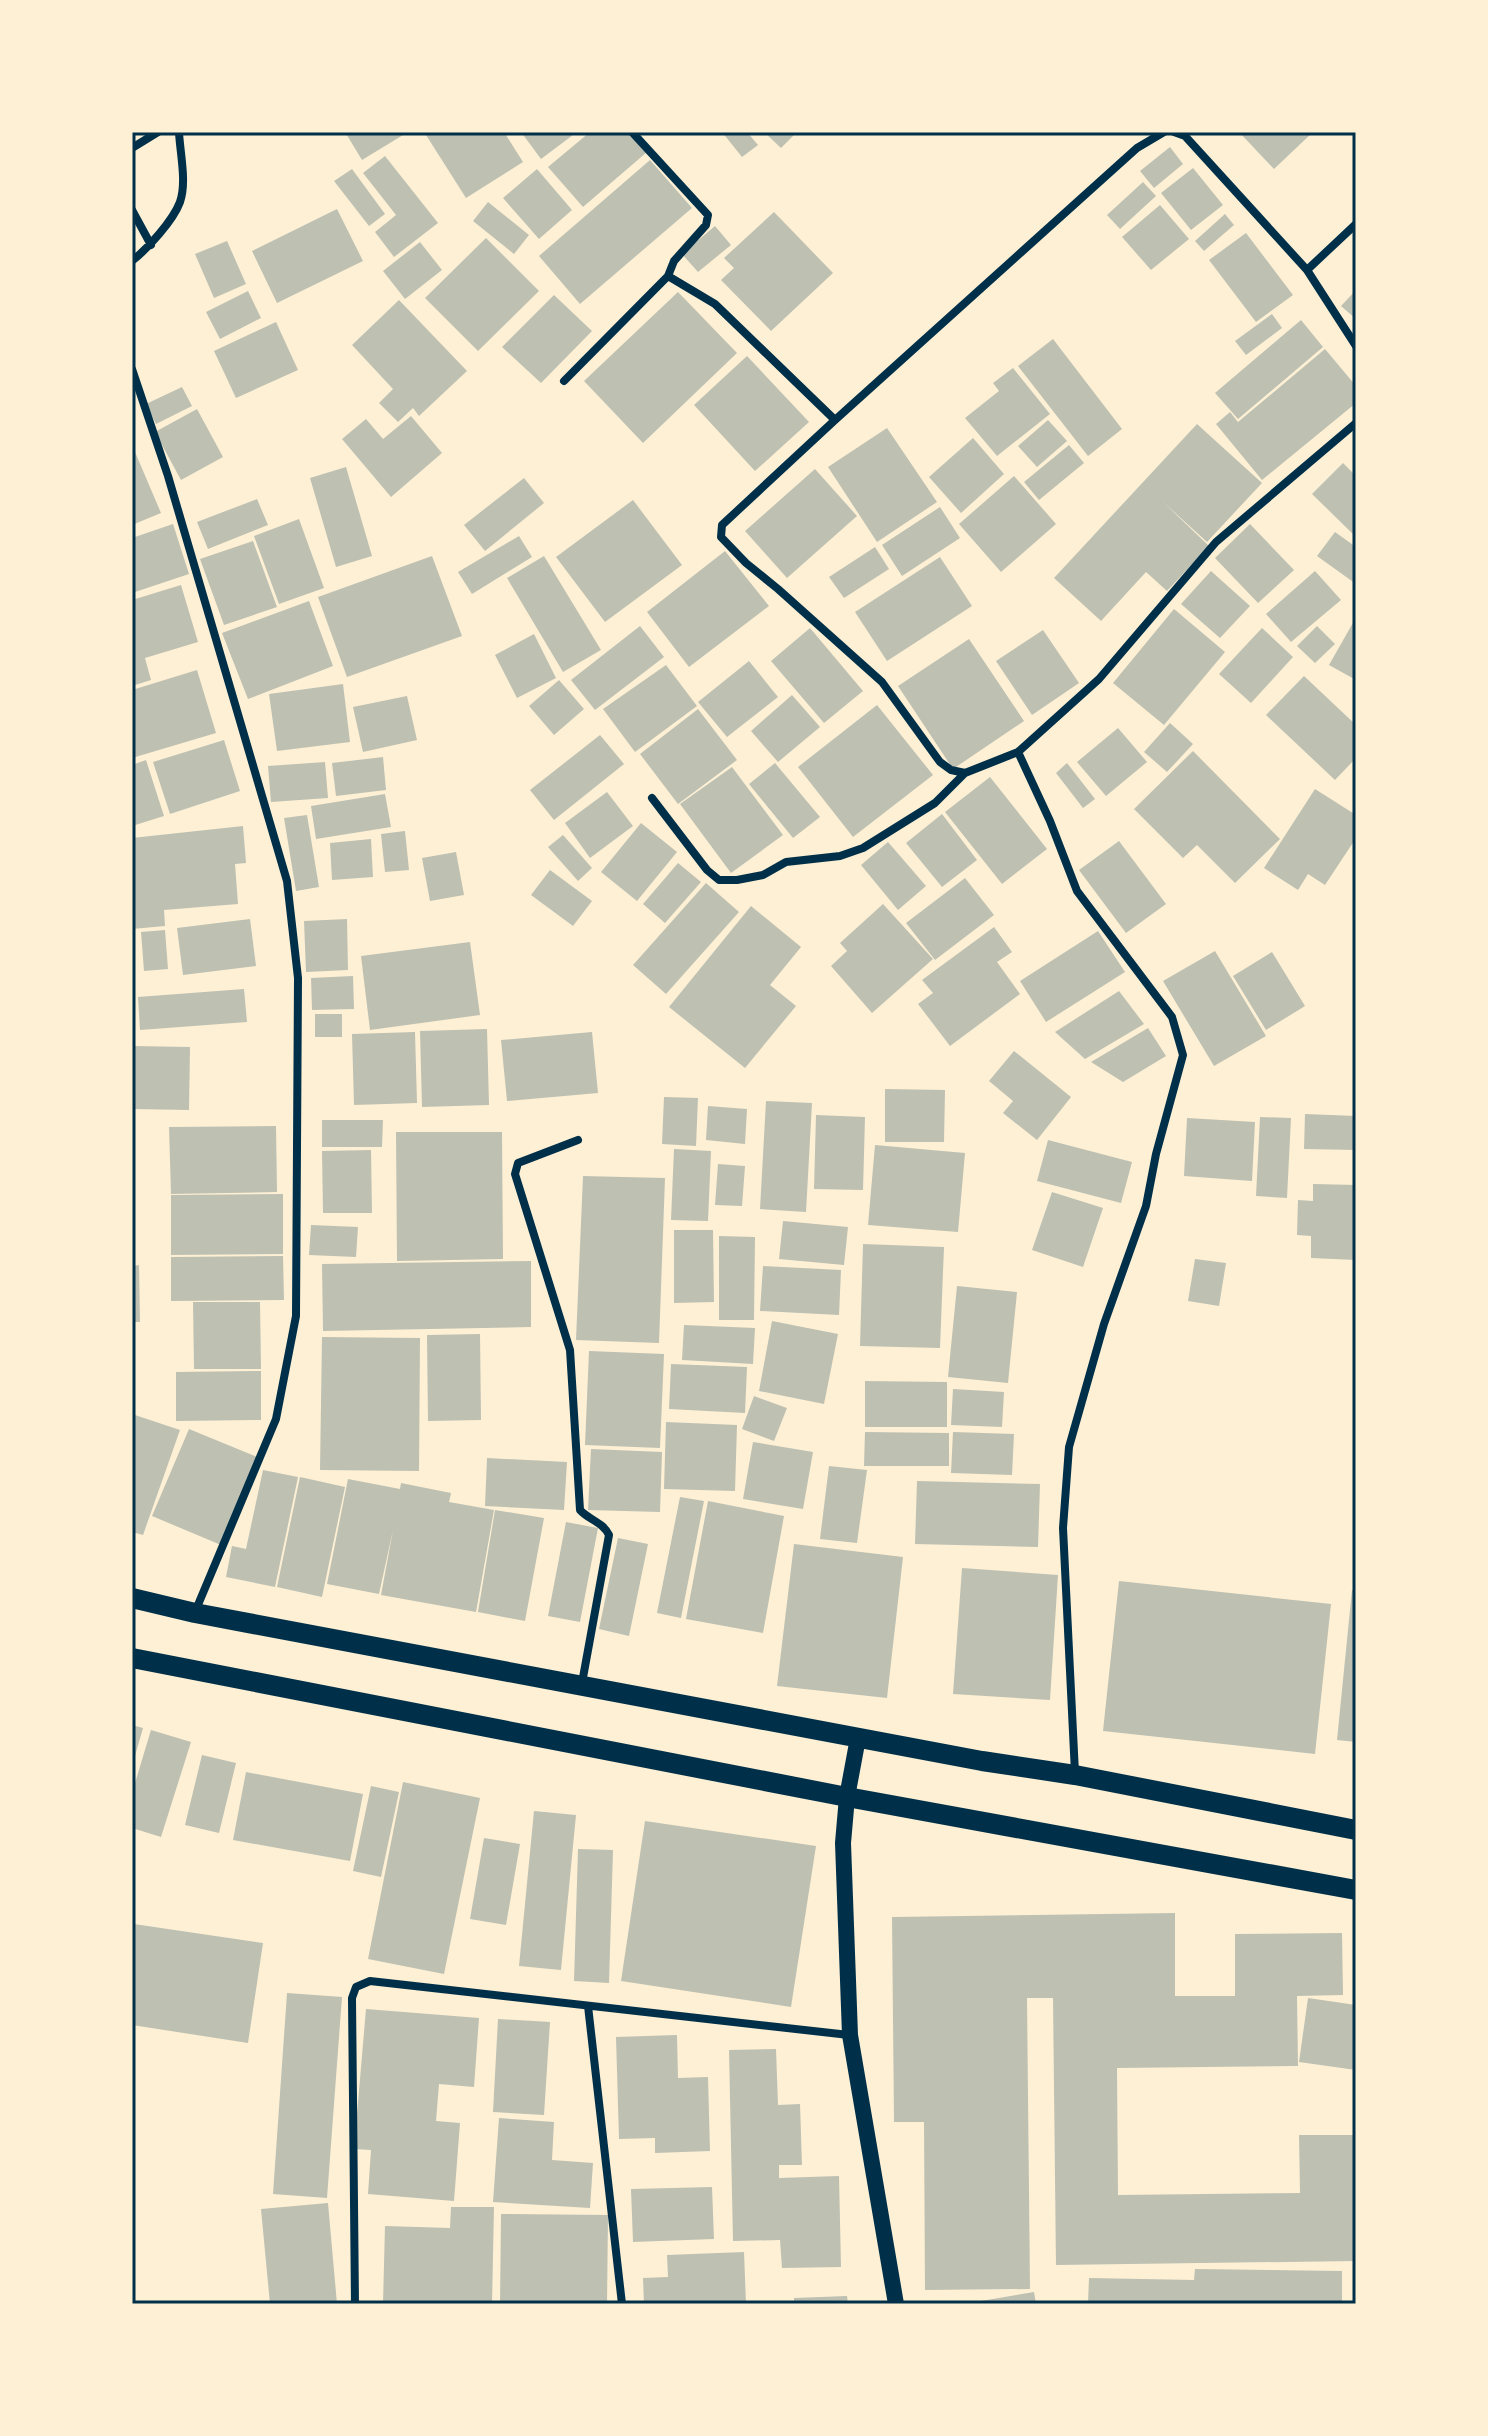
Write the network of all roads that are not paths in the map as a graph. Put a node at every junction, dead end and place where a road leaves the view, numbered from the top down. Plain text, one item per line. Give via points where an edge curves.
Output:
1 (158, 132) edge
2 (179, 132) edge
3 (632, 132) edge
4 (1164, 132) edge
5 (1174, 132) edge
6 (132, 148) edge
7 (132, 210) edge
8 (1356, 224) edge
9 (151, 245) junction
10 (132, 261) edge
11 (1307, 270) junction
12 (668, 276) junction
13 (1356, 346) edge
14 (132, 369) edge
15 (564, 381) dead end
16 (835, 420) junction
17 (1356, 423) edge
18 (1018, 752) junction
19 (965, 773) junction
20 (652, 798) dead end
21 (578, 1140) dead end
22 (132, 1598) edge
23 (195, 1613) junction
24 (132, 1658) edge
25 (582, 1685) junction
26 (858, 1738) junction
27 (1075, 1775) junction
28 (847, 1797) junction
29 (1356, 1830) edge
30 (1356, 1890) edge
31 (588, 2006) junction
32 (850, 2035) junction
33 (355, 2304) edge
34 (622, 2304) edge
35 (896, 2304) edge

1 - 6 street
2 - 9 street via 180,202
3 - 12 street via 708,215
4 - 16 street via 1137,148
5 - 11 street via 1185,136
7 - 9 street
8 - 11 street
9 - 10 street
11 - 13 street
12 - 15 street
12 - 16 street via 715,304
14 - 23 street via 287,881 298,978 296,1316 276,1419
16 - 19 street via 722,525 721,537 882,682 940,762
17 - 18 street via 1216,542 1099,679
18 - 19 street
18 - 27 street via 1077,891 1172,1017 1183,1055 1146,1206 1104,1324 1069,1447 1063,1528
19 - 20 street via 935,803 863,848 786,862 763,875 737,880 719,880 707,870
21 - 25 street via 518,1163 515,1174 570,1350 580,1510 605,1526 609,1535
22 - 23 main road
23 - 25 main road
24 - 28 main road
25 - 26 main road
26 - 27 main road
26 - 28 main road
27 - 29 main road
28 - 30 main road
28 - 32 main road via 843,1843
31 - 32 street
31 - 33 street via 370,1981 356,1987
31 - 34 street
32 - 35 main road

